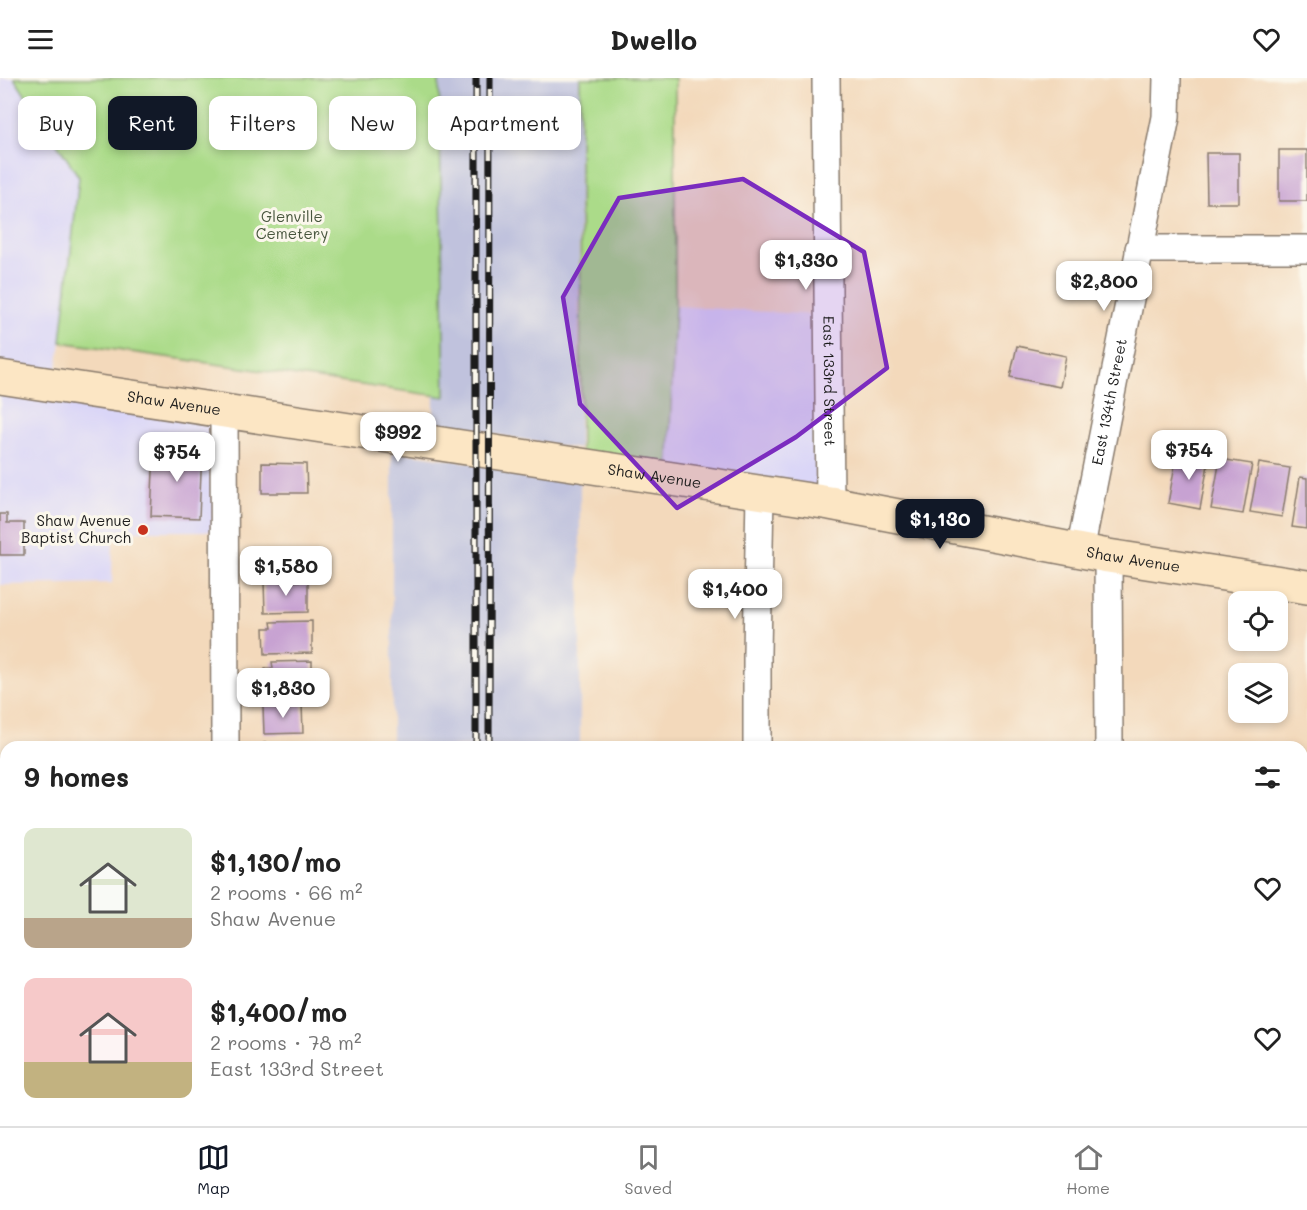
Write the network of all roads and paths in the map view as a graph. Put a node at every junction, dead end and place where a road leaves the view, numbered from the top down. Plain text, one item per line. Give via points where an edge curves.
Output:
1 (826, 78) edge
2 (1167, 78) edge
3 (1139, 249) junction
4 (1307, 249) edge
5 (0, 377) edge
6 (224, 410) junction
7 (760, 493) junction
8 (830, 503) junction
9 (1094, 554) junction
10 (1307, 587) edge
11 (225, 741) edge
12 (757, 741) edge
13 (1109, 741) edge

1 - 8 street, East 133rd Street
2 - 3 street, East 134th Street via 1166,117
3 - 4 street
3 - 9 street, East 134th Street
5 - 6 main road, Shaw Avenue
6 - 7 main road, Shaw Avenue
6 - 11 street
7 - 8 main road, Shaw Avenue
7 - 12 street
8 - 9 main road, Shaw Avenue
9 - 10 main road, Shaw Avenue
9 - 13 street, East 134th Street

